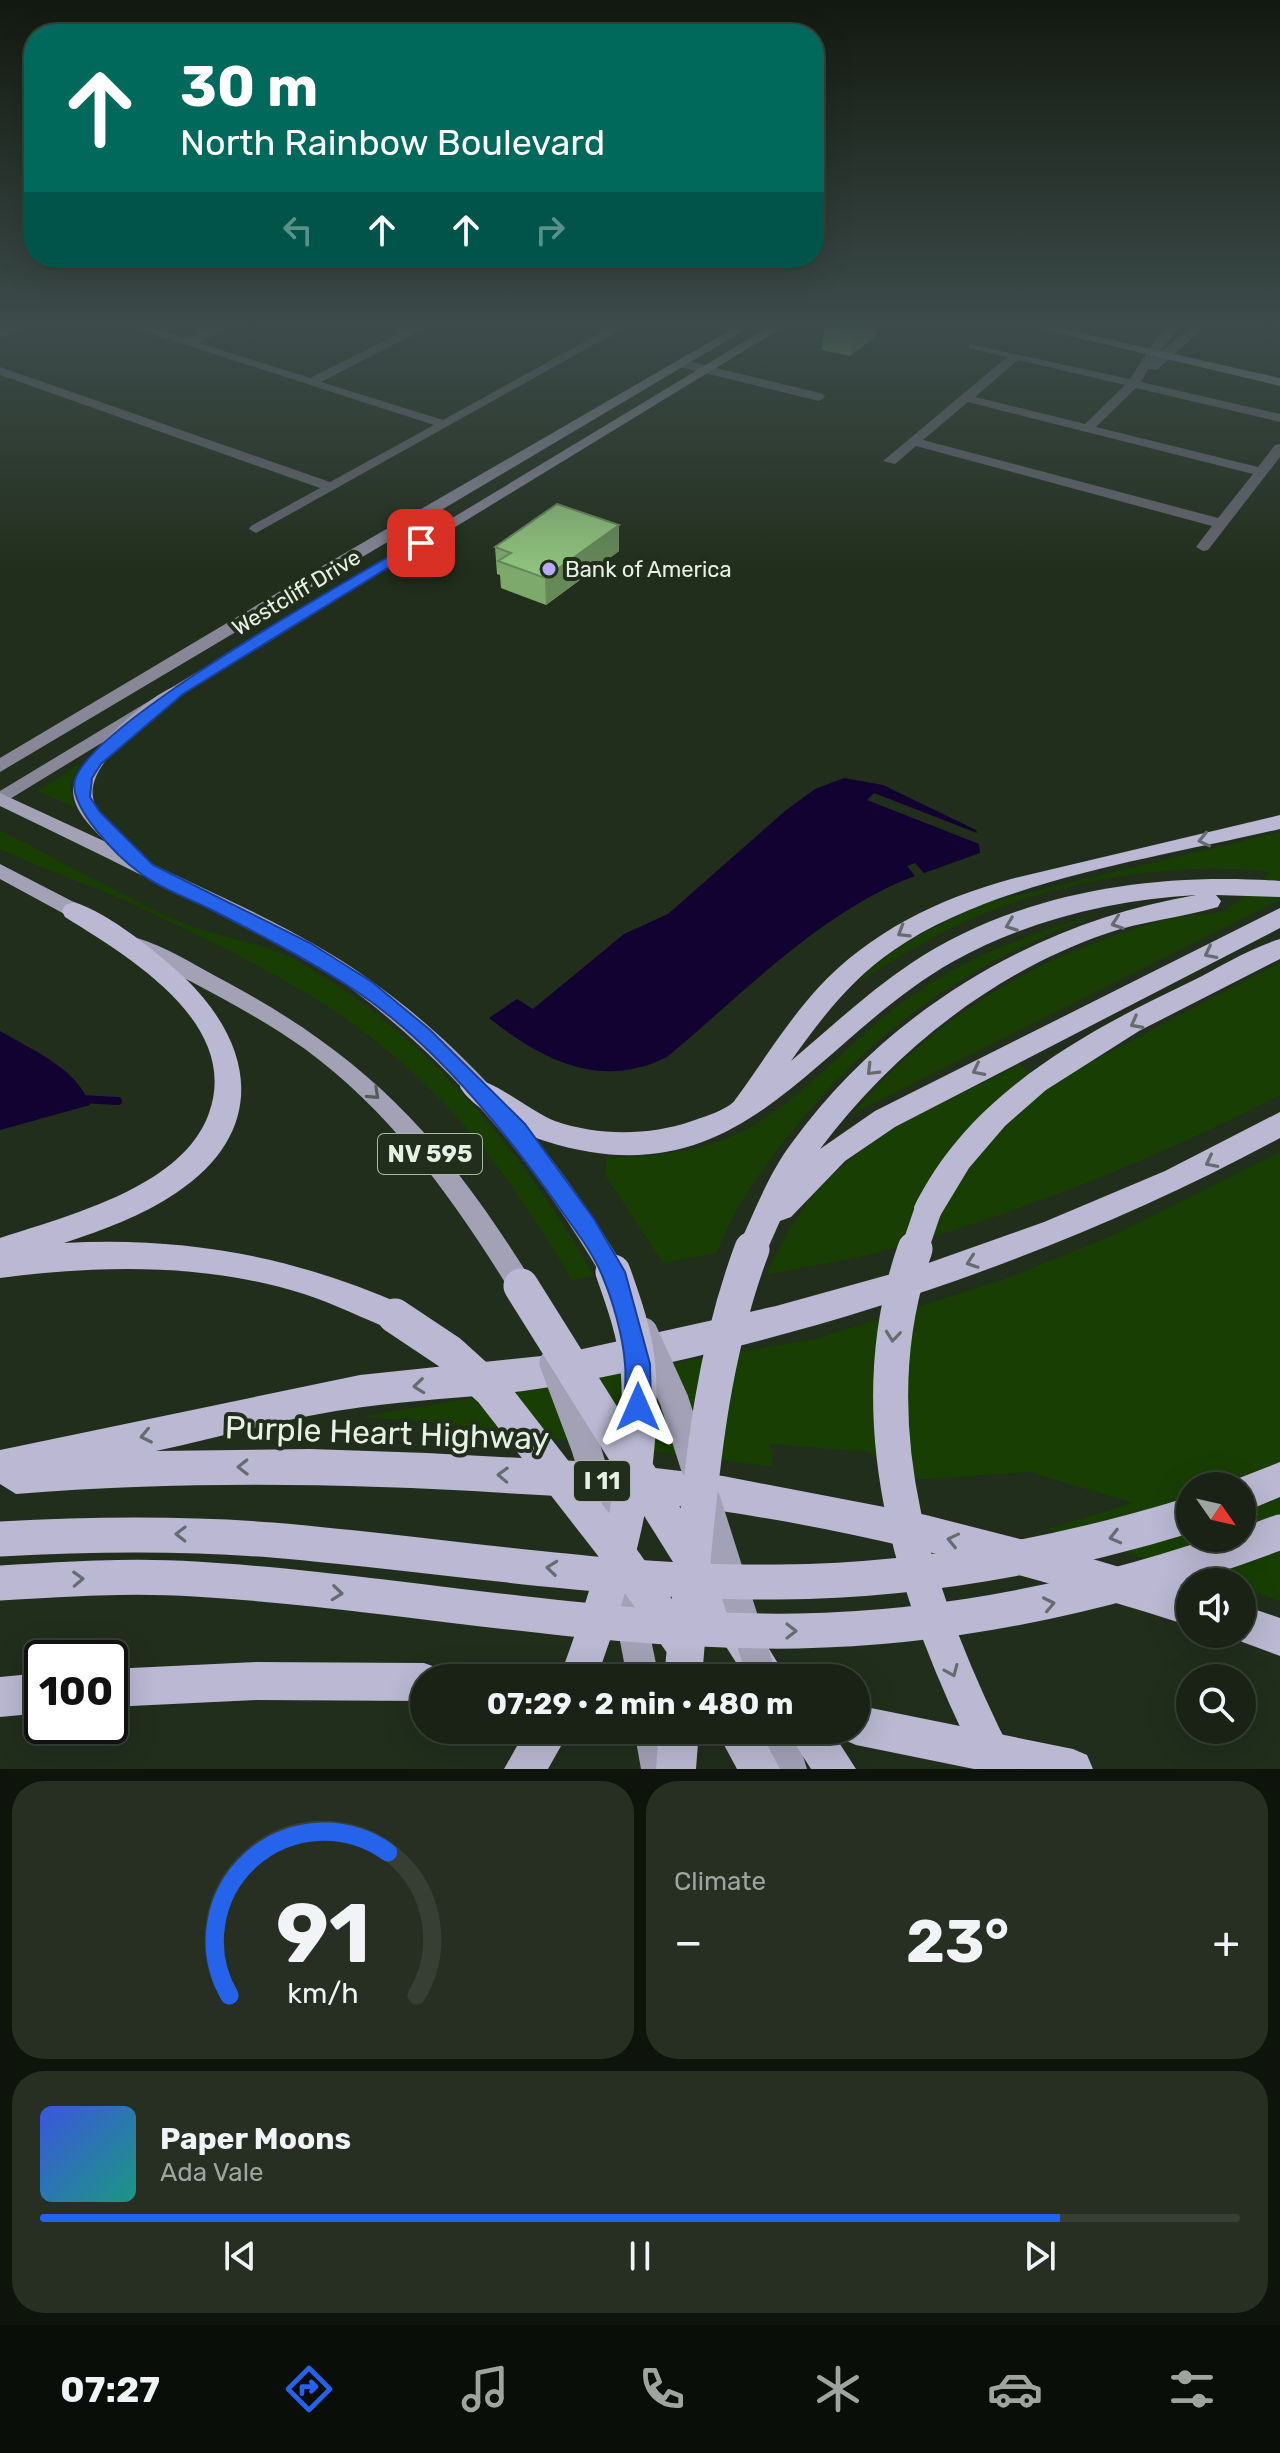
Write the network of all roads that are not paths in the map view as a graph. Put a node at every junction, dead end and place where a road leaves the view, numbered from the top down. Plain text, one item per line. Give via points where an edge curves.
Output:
1 (104, 408) edge
2 (391, 408) edge
3 (477, 408) edge
4 (608, 408) edge
5 (647, 408) edge
6 (953, 408) edge
7 (1003, 408) edge
8 (1109, 408) edge
9 (1235, 408) edge
10 (1280, 418) edge
11 (446, 425) junction
12 (1087, 429) junction
13 (913, 441) junction
14 (1280, 448) edge
15 (890, 461) dead end
16 (505, 467) junction
17 (1262, 472) junction
18 (530, 476) junction
19 (331, 487) junction
20 (439, 504) junction
21 (1222, 524) junction
22 (256, 529) dead end
23 (1203, 547) dead end
24 (401, 555) junction
25 (274, 634) junction
26 (212, 638) junction
27 (177, 691) junction
28 (0, 766) edge
29 (0, 799) edge
30 (1280, 822) edge
31 (146, 869) junction
32 (0, 871) edge
33 (1252, 888) junction
34 (1280, 889) edge
35 (74, 911) junction
36 (1280, 917) edge
37 (1280, 948) edge
38 (474, 1087) junction
39 (738, 1113) junction
40 (1280, 1124) edge
41 (753, 1247) junction
42 (0, 1252) edge
43 (0, 1264) edge
44 (613, 1272) junction
45 (521, 1286) junction
46 (632, 1460) junction
47 (0, 1467) edge
48 (0, 1479) edge
49 (1280, 1479) edge
50 (701, 1484) junction
51 (1256, 1489) edge
52 (1176, 1519) edge
53 (1280, 1532) edge
54 (0, 1539) edge
55 (618, 1553) junction
56 (693, 1561) junction
57 (0, 1583) edge
58 (1176, 1603) edge
59 (1256, 1629) edge
60 (1280, 1637) edge
61 (583, 1664) edge
62 (640, 1664) edge
63 (687, 1664) edge
64 (690, 1664) edge
65 (757, 1664) edge
66 (760, 1664) edge
67 (410, 1682) edge
68 (128, 1687) edge
69 (24, 1695) edge
70 (0, 1697) edge
71 (870, 1728) edge
72 (541, 1744) edge
73 (654, 1744) edge
74 (678, 1744) edge
75 (745, 1744) edge
76 (782, 1744) edge
77 (817, 1744) edge
78 (524, 1769) edge
79 (658, 1769) edge
80 (676, 1769) edge
81 (760, 1769) edge
82 (790, 1769) edge
83 (836, 1769) edge
84 (1000, 1769) edge
85 (1073, 1769) edge

1 - 19 street
2 - 11 street
3 - 11 street
4 - 16 main road, Westcliff Drive
5 - 18 main road, Westcliff Drive
6 - 13 street
7 - 12 street
8 - 12 street
9 - 10 street
11 - 19 street
12 - 17 street
13 - 15 street
13 - 21 street
14 - 17 street
16 - 18 main road
16 - 20 main road, Westcliff Drive
17 - 21 street
18 - 24 main road, Westcliff Drive
19 - 22 street
20 - 24 main road via 425,525 395,546
20 - 26 main road, Westcliff Drive
21 - 23 street
24 - 25 main road, Westcliff Drive
25 - 26 main road via 236,643
25 - 27 main road, Westcliff Drive
26 - 28 main road, Westcliff Drive
27 - 29 main road, Westcliff Drive
27 - 31 main road via 100,754 82,787 87,808
29 - 31 main road, NV 595
30 -> 39 highway via 1016,884 909,928 845,976
31 - 38 main road, NV 595 via 335,967 413,1027
32 - 35 main road, NV 595
33 - 34 highway
33 -> 39 highway via 1190,887 1114,897 1043,914 976,939 885,994 784,1082
33 -> 41 highway via 1220,901 1150,911 1067,942 998,976 926,1023 865,1077 813,1137 787,1176
35 - 42 highway via 150,962 214,1028 229,1059 230,1096 221,1124 205,1147 161,1188
35 -> 45 main road, NV 595 via 270,1016 361,1081 454,1182
36 -> 41 highway via 872,1126 800,1186
37 -> 84 highway, bridge via 1032,1083 975,1135 929,1207 909,1258 893,1327 889,1403 895,1472 929,1613 955,1680
38 - 39 highway via 542,1131 611,1145 696,1133
38 - 44 main road, NV 595 via 535,1154
40 -> 47 highway via 1175,1180 1054,1232 920,1280 800,1315 560,1370 360,1391
41 - 50 highway, bridge via 725,1333
43 - 55 highway, bridge via 110,1255 215,1260 314,1283 395,1316 449,1352 491,1390
44 - 46 highway, bridge via 638,1364
44 - 50 main road, NV 595, bridge via 674,1400
45 - 46 highway, bridge
45 - 55 main road, NV 595, bridge via 575,1417
46 - 55 highway, bridge
46 - 56 highway, bridge
58 -> 48 highway, Purple Heart Highway / I 11 via 966,1543 840,1515 654,1485 332,1467 158,1469
49 - 51 highway
50 - 56 highway, bridge
50 - 66 main road, NV 595, bridge
52 -> 54 highway, bridge via 1017,1560 895,1575 769,1581 599,1572 226,1535 111,1532
57 -> 53 highway, bridge via 196,1579 678,1627 836,1630 956,1621 1057,1603 1193,1566
55 - 61 highway, bridge
55 - 62 main road, NV 595, bridge
55 - 63 highway, bridge
56 - 64 highway, bridge
56 - 65 highway, bridge
59 - 60 highway
67 - 68 highway
69 - 70 highway
71 - 85 highway
72 - 78 highway
73 - 79 main road
74 - 80 highway
75 - 81 highway
76 - 82 main road
77 - 83 highway

